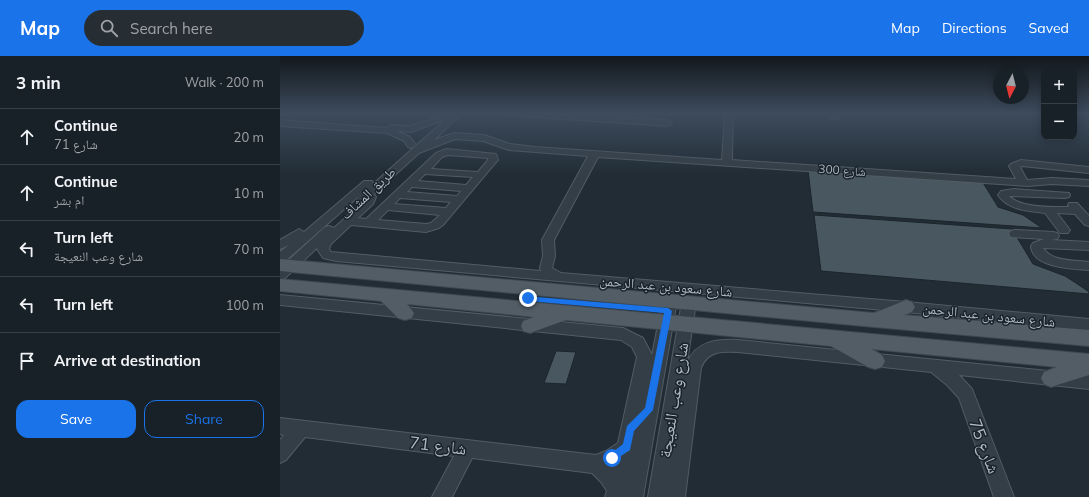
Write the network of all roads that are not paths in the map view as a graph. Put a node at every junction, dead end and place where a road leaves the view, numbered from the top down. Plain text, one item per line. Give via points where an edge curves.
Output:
1 (395, 134) edge
2 (428, 134) edge
3 (472, 134) edge
4 (728, 134) edge
5 (412, 148) junction
6 (553, 150) junction
7 (595, 153) junction
8 (727, 163) junction
9 (1089, 170) edge
10 (422, 171) junction
11 (480, 175) junction
12 (1023, 182) junction
13 (1089, 183) edge
14 (410, 184) junction
15 (985, 186) dead end
16 (468, 188) junction
17 (1060, 189) junction
18 (362, 193) junction
19 (398, 195) junction
20 (459, 199) junction
21 (386, 207) junction
22 (1048, 209) junction
23 (1079, 211) junction
24 (448, 212) junction
25 (349, 221) junction
26 (369, 223) junction
27 (1089, 223) edge
28 (1064, 230) dead end
29 (1016, 235) dead end
30 (1089, 240) edge
31 (280, 245) edge
32 (1089, 246) edge
33 (549, 253) junction
34 (410, 264) junction
35 (1089, 266) edge
36 (281, 269) edge
37 (370, 273) junction
38 (526, 274) junction
39 (557, 276) junction
40 (445, 280) junction
41 (280, 285) edge
42 (385, 295) junction
43 (280, 300) edge
44 (295, 302) junction
45 (460, 303) junction
46 (280, 307) edge
47 (906, 307) junction
48 (668, 311) junction
49 (405, 313) junction
50 (565, 313) junction
51 (687, 313) junction
52 (874, 320) junction
53 (1089, 325) edge
54 (530, 326) junction
55 (980, 328) junction
56 (832, 338) junction
57 (1089, 338) edge
58 (875, 360) junction
59 (1089, 362) edge
60 (931, 366) junction
61 (1089, 366) edge
62 (982, 371) junction
63 (1051, 378) junction
64 (1089, 382) edge
65 (966, 394) junction
66 (648, 410) junction
67 (280, 426) edge
68 (301, 428) junction
69 (628, 438) junction
70 (468, 449) junction
71 (280, 454) edge
72 (596, 464) junction
73 (622, 495) edge
74 (442, 497) edge
75 (658, 497) edge
76 (675, 497) edge
77 (1004, 497) edge

1 - 5 street via 407,139
2 - 5 street, طريق المشاف
3 - 6 street via 490,136 515,146
4 - 8 street
5 - 6 street via 454,136 484,138 514,148
5 - 18 street, طريق المشاف
6 - 7 street, شارع 300
7 - 8 street, شارع 300
7 - 33 street via 548,240
8 - 12 street, شارع 300
9 - 12 street via 1016,164 1014,166
10 - 11 street
10 - 11 street via 441,154 448,152 493,157
10 - 14 street
11 - 16 street
12 - 17 street, شارع 300
13 - 17 street, شارع 300
14 - 16 street
14 - 19 street
15 - 17 street
16 - 20 street
17 - 22 street via 1008,192 1003,195 1007,202 1019,206
17 - 23 street
18 - 25 street, شارع سعود بن عبد الرحمن via 371,197 369,202
18 - 31 street via 341,199 293,238
18 - 36 street, طريق المشاف
19 - 20 street
19 - 21 street
20 - 24 street
21 - 24 street
21 - 26 street
22 - 23 street
22 - 28 street
23 - 27 street
24 - 26 street via 437,224 429,228
25 - 26 street
25 - 34 street, شارع سعود بن عبد الرحمن via 326,242 323,249 327,255
29 - 30 street
32 - 35 street via 1044,243 1037,246 1043,257 1056,262
33 - 38 street via 541,266
33 - 39 street via 547,270
34 - 37 main road
34 - 38 street, شارع سعود بن عبد الرحمن
36 - 37 main road, شارع سعود بن عبد الرحمن
36 - 40 main road via 391,284
37 - 40 main road, شارع سعود بن عبد الرحمن
38 - 39 street, شارع سعود بن عبد الرحمن
39 - 47 street, شارع سعود بن عبد الرحمن
40 - 48 main road, شارع سعود بن عبد الرحمن
41 - 42 main road, شارع سعود بن عبد الرحمن
42 - 45 main road, شارع سعود بن عبد الرحمن
42 - 49 main road
43 - 44 street
44 - 46 street
44 - 49 street
45 - 48 main road via 528,298
45 - 50 main road, شارع سعود بن عبد الرحمن
47 - 52 main road
47 - 53 street, شارع سعود بن عبد الرحمن
48 - 50 main road, شارع سعود بن عبد الرحمن
48 - 51 main road, شارع سعود بن عبد الرحمن
48 - 66 street, شارع وعب النعيجة
49 - 54 street
50 - 54 main road
51 - 52 main road, شارع سعود بن عبد الرحمن
51 - 55 main road via 894,331 936,332
51 - 56 main road, شارع سعود بن عبد الرحمن
51 - 75 street, شارع وعب النعيجة
52 - 55 main road, شارع سعود بن عبد الرحمن
54 - 69 street via 623,334 639,343 645,357
55 - 57 main road, شارع سعود بن عبد الرحمن
56 - 58 main road
56 - 59 main road, شارع سعود بن عبد الرحمن
58 - 60 street
58 - 76 street, شارع وعب النعيجة via 738,346 717,346 700,354 693,368
60 - 62 street
60 - 65 street, شارع 75 via 951,377
61 - 63 main road
62 - 63 street
62 - 65 street via 971,376 966,382
63 - 64 street
65 - 77 street, شارع 75
66 - 69 street, شارع 71
66 - 73 street, شارع وعب النعيجة
67 - 68 street, شارع 71
68 - 70 street, شارع 71
68 - 71 street
69 - 72 street, شارع 71 via 612,458
69 - 73 street
70 - 72 street, شارع 71
70 - 74 street
72 - 73 street via 608,475

